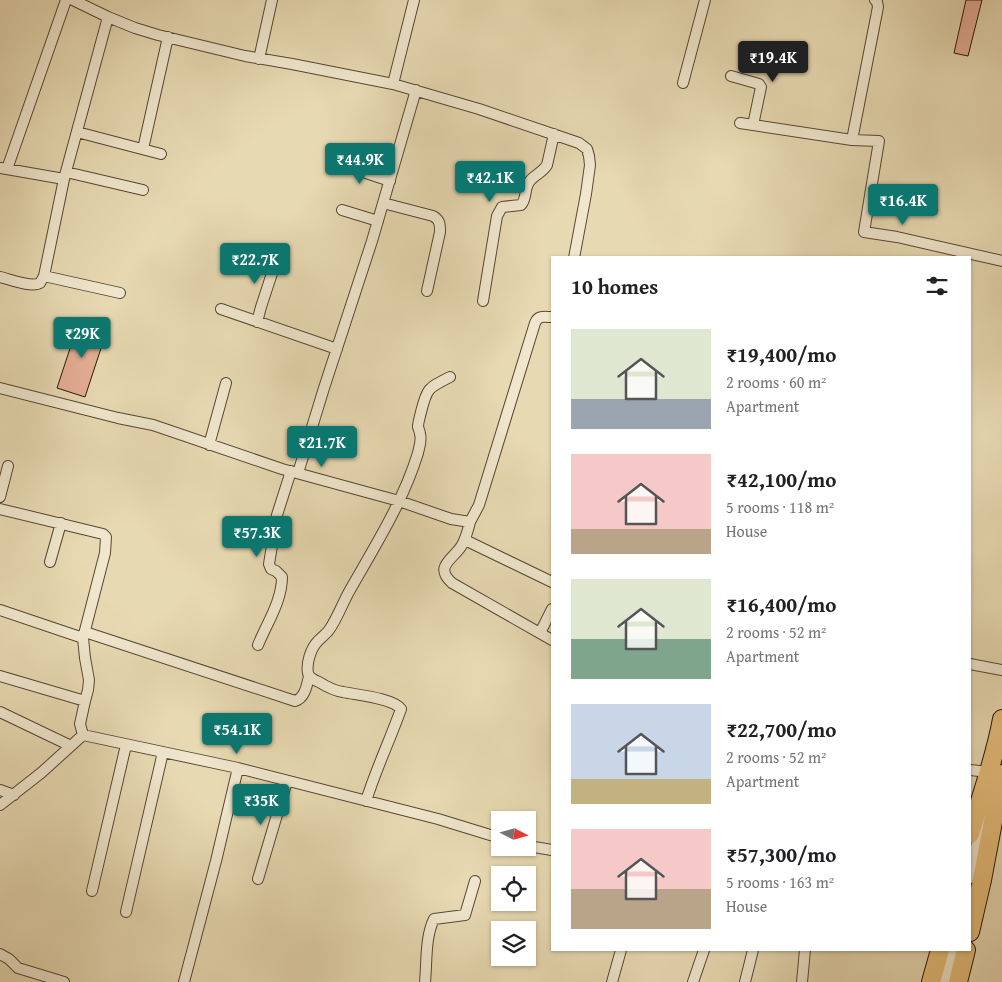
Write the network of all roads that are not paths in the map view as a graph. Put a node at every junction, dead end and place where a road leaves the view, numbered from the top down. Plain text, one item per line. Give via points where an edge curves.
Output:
1 (66, 0) edge
2 (73, 0) edge
3 (272, 0) edge
4 (414, 0) edge
5 (705, 0) edge
6 (875, 0) edge
7 (108, 17) junction
8 (168, 37) junction
9 (259, 59) junction
10 (731, 76) dead end
11 (683, 83) dead end
12 (393, 84) junction
13 (416, 90) junction
14 (740, 123) dead end
15 (754, 125) junction
16 (77, 132) junction
17 (554, 134) junction
18 (852, 140) junction
19 (143, 149) junction
20 (161, 154) dead end
21 (339, 164) dead end
22 (3, 168) edge
23 (65, 176) junction
24 (390, 181) junction
25 (143, 190) dead end
26 (383, 203) junction
27 (342, 210) dead end
28 (378, 221) junction
29 (278, 255) dead end
30 (574, 256) edge
31 (1002, 261) edge
32 (44, 276) junction
33 (0, 277) edge
34 (427, 291) dead end
35 (120, 293) dead end
36 (483, 301) dead end
37 (221, 309) dead end
38 (551, 317) edge
39 (257, 322) junction
40 (337, 349) junction
41 (450, 377) dead end
42 (226, 383) dead end
43 (0, 388) edge
44 (209, 445) junction
45 (8, 466) dead end
46 (295, 472) junction
47 (0, 497) edge
48 (399, 501) junction
49 (0, 508) edge
50 (470, 522) junction
51 (61, 523) junction
52 (465, 540) junction
53 (50, 562) dead end
54 (551, 582) edge
55 (0, 610) edge
56 (551, 611) edge
57 (540, 633) junction
58 (84, 635) junction
59 (551, 639) edge
60 (258, 645) dead end
61 (971, 664) edge
62 (1002, 670) edge
63 (0, 676) edge
64 (309, 676) junction
65 (85, 701) junction
66 (0, 712) edge
67 (1002, 719) edge
68 (83, 735) junction
69 (126, 745) junction
70 (71, 746) junction
71 (163, 752) junction
72 (238, 768) junction
73 (971, 770) edge
74 (996, 773) edge
75 (287, 780) junction
76 (0, 790) edge
77 (14, 795) junction
78 (366, 801) junction
79 (988, 802) junction
80 (0, 805) edge
81 (978, 831) edge
82 (491, 835) edge
83 (536, 847) edge
84 (551, 850) edge
85 (971, 870) edge
86 (258, 879) dead end
87 (475, 881) dead end
88 (92, 891) dead end
89 (126, 912) dead end
90 (971, 928) edge
91 (621, 951) edge
92 (704, 951) edge
93 (753, 951) edge
94 (806, 951) edge
95 (940, 951) edge
96 (951, 951) edge
97 (966, 951) edge
98 (0, 954) edge
99 (64, 982) edge
100 (184, 982) edge
101 (425, 982) edge
102 (612, 982) edge
103 (693, 982) edge
104 (745, 982) edge
105 (802, 982) edge
106 (931, 982) edge
107 (942, 982) edge
108 (958, 982) edge

1 - 22 street
2 - 7 street
3 - 9 street
4 - 12 street
5 - 11 street
6 - 18 street via 878,7
7 - 8 street
7 - 16 street
8 - 9 street
8 - 19 street
9 - 12 street
10 - 15 street via 759,84
12 - 13 street
13 - 17 street
13 - 24 street
14 - 15 street
15 - 18 street
16 - 19 street
16 - 23 street
17 - 30 street via 579,143 587,149 589,156 586,194
17 - 36 street via 547,165 528,183 524,202 521,206 502,207 497,216
18 - 31 street via 880,141 864,232
19 - 20 street
21 - 24 street
22 - 23 street
23 - 25 street
23 - 32 street
24 - 26 street
26 - 28 street
26 - 34 street via 438,219 440,232
27 - 28 street
28 - 40 street
29 - 39 street
32 - 33 street via 35,285
32 - 35 street
37 - 39 street
38 - 50 street via 540,317 535,323 479,506
39 - 40 street
40 - 46 street
41 - 48 street via 426,392 418,421 420,446
42 - 44 street
43 - 44 street via 153,425
44 - 46 street
45 - 47 street
46 - 48 street
46 - 60 street via 277,515 269,564 282,577 281,590
48 - 50 street via 451,519
48 - 64 street via 329,631 313,648
49 - 51 street
50 - 52 street
51 - 53 street
51 - 58 street via 106,537 106,553
52 - 54 street
52 - 57 street via 446,563 446,578
55 - 58 street
56 - 57 street
57 - 59 street
58 - 64 street via 295,700 300,700 303,695
58 - 65 street via 89,680
61 - 62 street
63 - 65 street
64 - 78 street via 332,689 394,703 401,709
65 - 68 street via 80,724
66 - 70 street
67 - 74 highway
68 - 69 street
68 - 70 street
69 - 71 street
69 - 88 street
70 - 77 street
71 - 72 street
71 - 89 street
72 - 75 street
72 - 100 street
73 - 74 street
74 - 79 highway
75 - 78 street
75 - 86 street
76 - 77 street
77 - 80 street
78 - 82 street
79 - 81 highway
79 - 90 highway via 982,880
81 - 85 main road
83 - 84 street
87 - 101 street via 465,915 434,919 431,924
91 - 102 street
92 - 103 street
93 - 104 street
94 - 105 street
95 - 106 highway
96 - 107 main road
97 - 108 highway
98 - 99 street via 18,968

